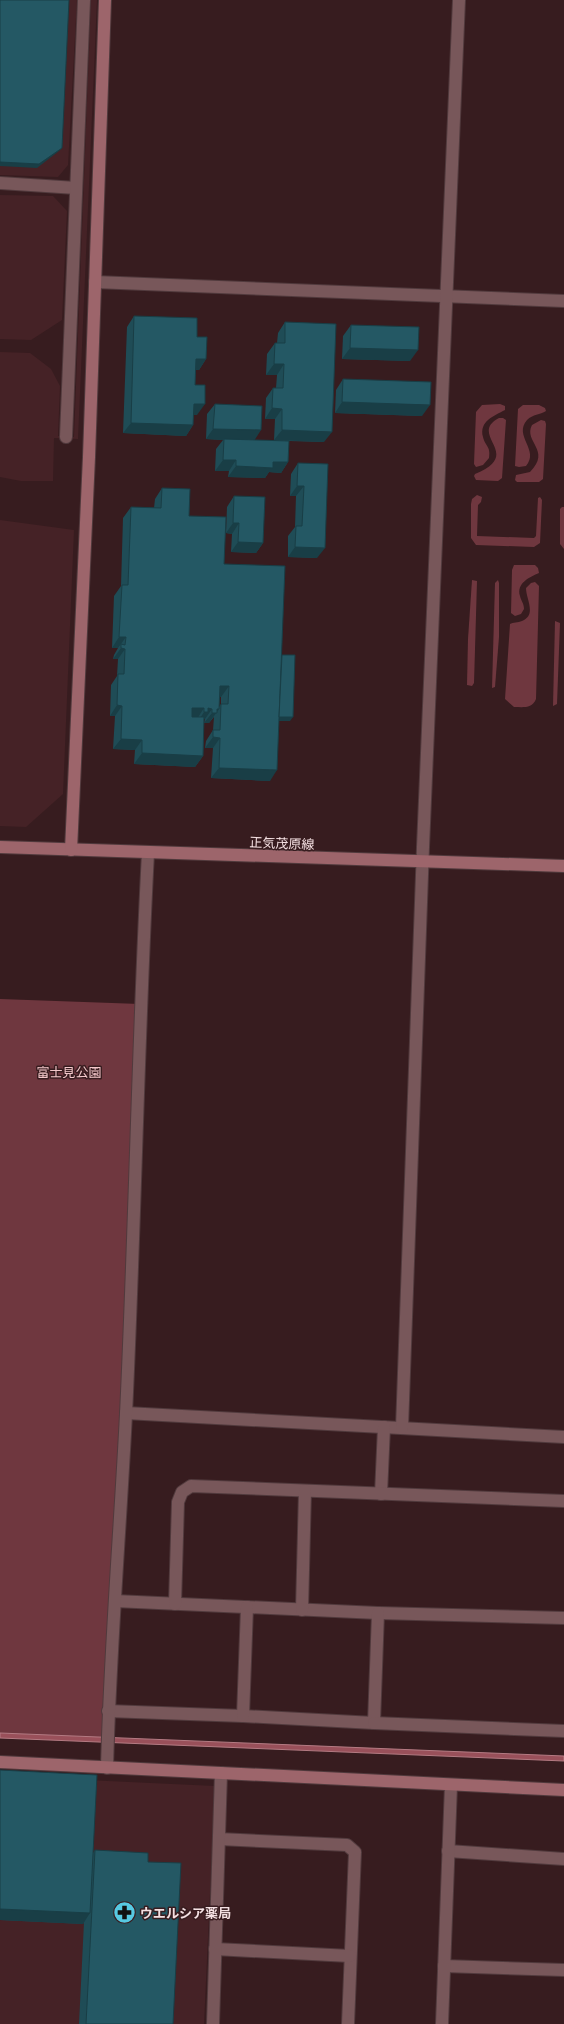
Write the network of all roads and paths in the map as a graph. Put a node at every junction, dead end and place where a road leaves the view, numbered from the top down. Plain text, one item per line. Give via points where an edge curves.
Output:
1 (84, 0) edge
2 (104, 0) edge
3 (459, 0) edge
4 (0, 183) edge
5 (76, 188) junction
6 (95, 282) junction
7 (447, 296) junction
8 (564, 301) edge
9 (66, 436) dead end
10 (0, 848) edge
11 (71, 850) junction
12 (148, 853) junction
13 (422, 861) junction
14 (564, 866) edge
15 (126, 1413) junction
16 (384, 1427) junction
17 (402, 1428) junction
18 (564, 1437) edge
19 (305, 1490) junction
20 (381, 1494) junction
21 (564, 1501) edge
22 (115, 1601) junction
23 (175, 1604) junction
24 (247, 1607) junction
25 (302, 1610) junction
26 (378, 1613) junction
27 (564, 1618) edge
28 (108, 1711) junction
29 (243, 1716) junction
30 (374, 1723) junction
31 (564, 1731) edge
32 (0, 1762) edge
33 (107, 1768) junction
34 (221, 1773) junction
35 (451, 1784) junction
36 (564, 1790) edge
37 (219, 1839) junction
38 (448, 1851) junction
39 (564, 1859) edge
40 (215, 1949) junction
41 (350, 1956) junction
42 (444, 1966) junction
43 (564, 1970) edge
44 (213, 2024) edge
45 (348, 2024) edge
46 (442, 2024) edge

1 - 5 street
2 - 6 street
3 - 7 street
4 - 5 street
5 - 9 street
6 - 7 street
6 - 11 street
7 - 8 street
7 - 13 street
10 - 11 street, 正気茂原線
11 - 12 street, 正気茂原線
12 - 13 street, 正気茂原線
12 - 15 street via 140,1004
13 - 14 street, 正気茂原線
13 - 17 street
15 - 16 street
15 - 22 street
16 - 17 street
16 - 20 street
17 - 18 street
19 - 20 street
19 - 23 street via 191,1486 182,1492 178,1502
19 - 25 street
20 - 21 street
22 - 23 street
22 - 28 street
23 - 24 street
24 - 25 street
24 - 29 street
25 - 26 street
26 - 27 street
26 - 30 street
28 - 29 street
28 - 33 street
29 - 30 street
30 - 31 street
32 - 33 street
33 - 34 street
34 - 35 street
34 - 37 street
35 - 36 street
35 - 38 street
37 - 40 street
37 - 41 street via 346,1844 355,1852
38 - 39 street
38 - 42 street
40 - 41 street
40 - 44 street
41 - 45 street
42 - 43 street
42 - 46 street

